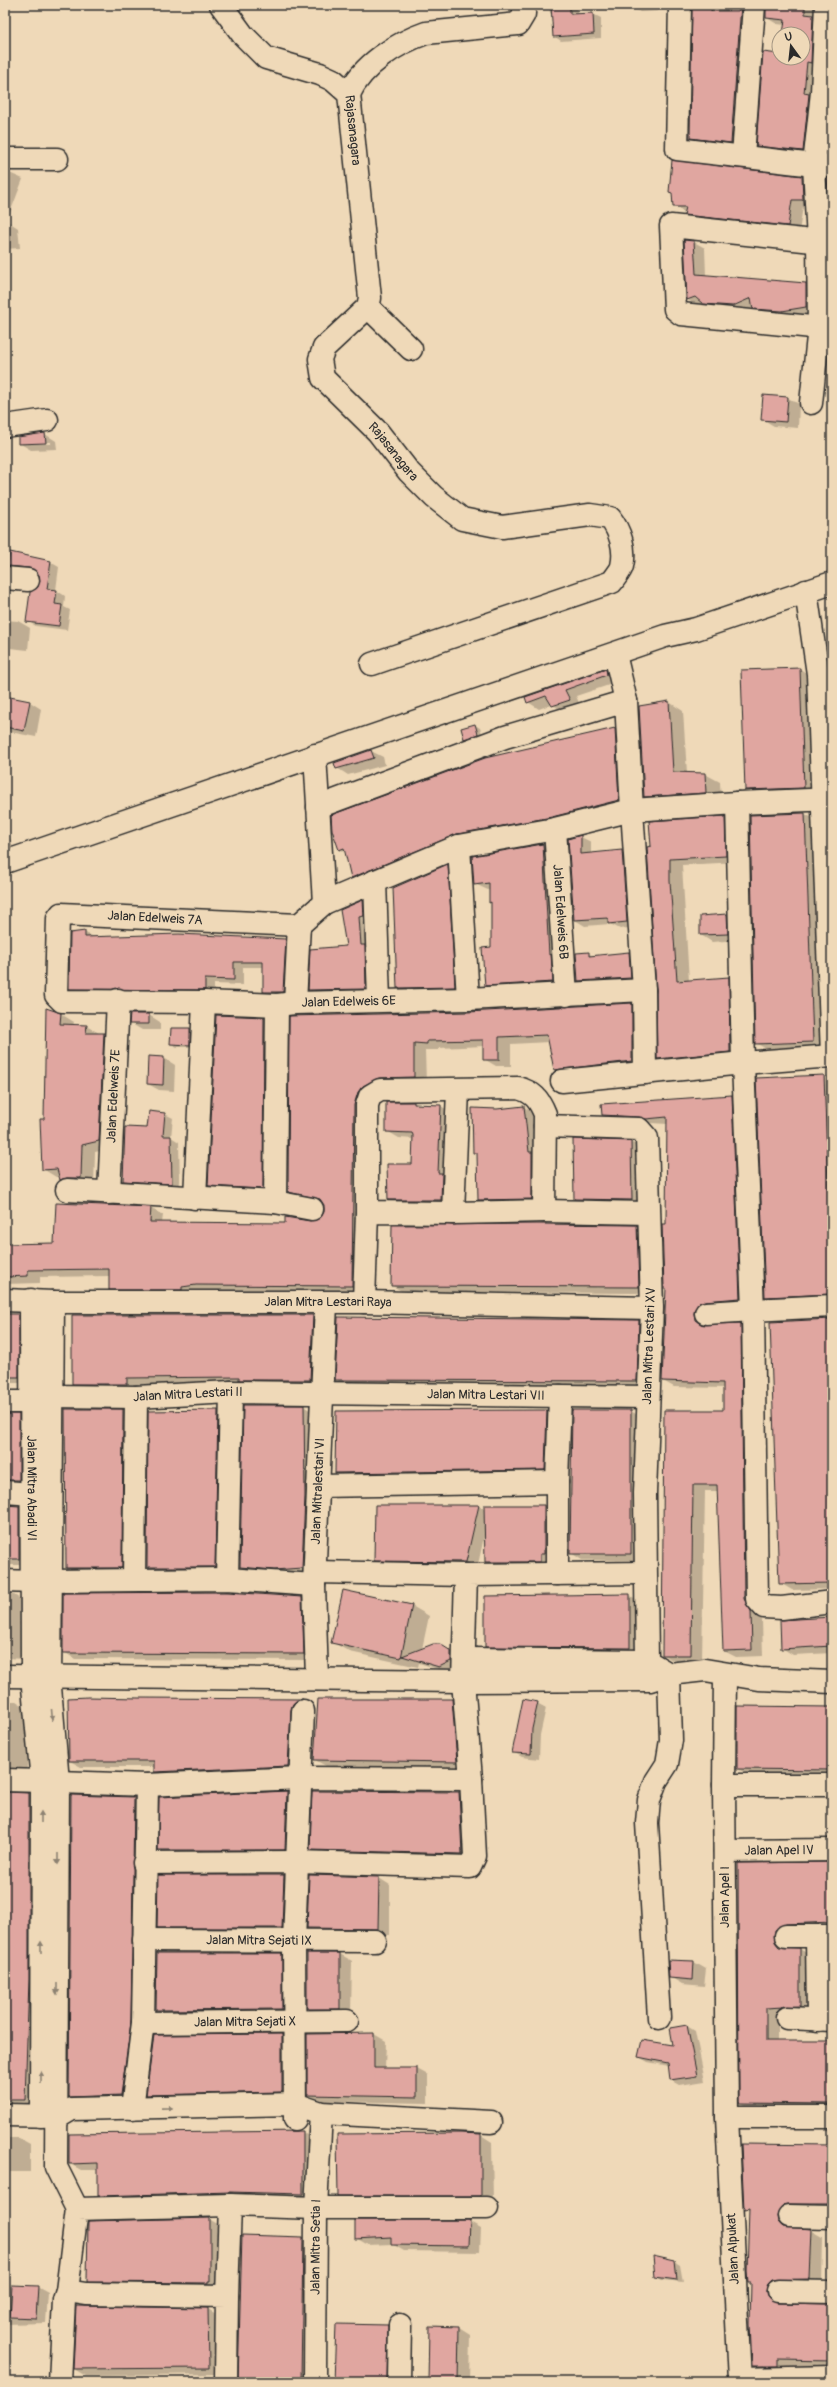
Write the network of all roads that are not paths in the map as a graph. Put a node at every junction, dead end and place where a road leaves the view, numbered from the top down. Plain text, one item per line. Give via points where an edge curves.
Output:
1 (221, 5) edge
2 (524, 5) edge
3 (680, 5) edge
4 (754, 5) edge
5 (828, 13) edge
6 (827, 93) edge
7 (349, 94) junction
8 (743, 156) junction
9 (5, 159) edge
10 (57, 160) dead end
11 (823, 165) edge
12 (825, 242) edge
13 (368, 307) junction
14 (825, 328) edge
15 (411, 349) dead end
16 (811, 403) dead end
17 (47, 420) dead end
18 (5, 426) edge
19 (5, 578) edge
20 (28, 580) dead end
21 (832, 583) edge
22 (808, 604) junction
23 (615, 654) junction
24 (372, 664) dead end
25 (626, 701) junction
26 (315, 756) junction
27 (826, 799) edge
28 (737, 802) junction
29 (318, 807) junction
30 (632, 810) junction
31 (555, 829) junction
32 (459, 846) junction
33 (5, 862) edge
34 (375, 881) junction
35 (324, 903) junction
36 (299, 925) junction
37 (644, 990) junction
38 (566, 995) junction
39 (56, 996) joint
40 (468, 999) junction
41 (118, 1000) junction
42 (379, 1000) junction
43 (204, 1002) junction
44 (286, 1004) junction
45 (832, 1056) edge
46 (743, 1063) junction
47 (645, 1073) junction
48 (562, 1081) dead end
49 (458, 1090) junction
50 (545, 1126) junction
51 (67, 1190) dead end
52 (109, 1193) junction
53 (195, 1198) junction
54 (275, 1202) junction
55 (312, 1209) dead end
56 (544, 1210) junction
57 (368, 1212) junction
58 (453, 1213) junction
59 (648, 1213) junction
60 (5, 1300) edge
61 (30, 1300) junction
62 (53, 1302) junction
63 (364, 1302) junction
64 (326, 1303) junction
65 (832, 1306) edge
66 (652, 1308) junction
67 (753, 1310) junction
68 (706, 1313) dead end
69 (232, 1392) junction
70 (324, 1392) junction
71 (560, 1396) junction
72 (136, 1397) junction
73 (647, 1397) junction
74 (42, 1399) junction
75 (5, 1402) edge
76 (557, 1482) junction
77 (318, 1486) junction
78 (5, 1492) edge
79 (33, 1494) junction
80 (645, 1573) junction
81 (557, 1574) junction
82 (466, 1575) junction
83 (227, 1579) junction
84 (314, 1579) junction
85 (134, 1580) junction
86 (5, 1581) edge
87 (41, 1581) junction
88 (832, 1602) edge
89 (466, 1659) junction
90 (647, 1661) junction
91 (697, 1672) junction
92 (5, 1676) edge
93 (41, 1677) junction
94 (317, 1679) junction
95 (463, 1681) junction
96 (832, 1682) edge
97 (303, 1711) dead end
98 (301, 1778) junction
99 (471, 1779) junction
100 (5, 1780) edge
101 (50, 1782) junction
102 (147, 1785) junction
103 (724, 1785) junction
104 (832, 1785) edge
105 (832, 1850) edge
106 (725, 1851) junction
107 (297, 1862) junction
108 (144, 1863) junction
109 (786, 1936) dead end
110 (825, 1936) edge
111 (144, 1940) junction
112 (294, 1941) junction
113 (375, 1941) dead end
114 (659, 2018) dead end
115 (787, 2018) dead end
116 (825, 2020) edge
117 (347, 2021) dead end
118 (296, 2022) junction
119 (143, 2023) junction
120 (132, 2108) junction
121 (306, 2112) junction
122 (5, 2115) edge
123 (51, 2116) junction
124 (727, 2117) junction
125 (832, 2118) edge
126 (491, 2122) dead end
127 (230, 2205) junction
128 (316, 2208) junction
129 (487, 2208) dead end
130 (77, 2210) junction
131 (789, 2216) dead end
132 (832, 2217) edge
133 (67, 2291) junction
134 (778, 2291) dead end
135 (832, 2292) edge
136 (228, 2296) junction
137 (400, 2325) dead end
138 (832, 2377) edge
139 (740, 2381) edge
140 (60, 2382) edge
141 (226, 2382) edge
142 (315, 2382) edge
143 (399, 2382) edge

1 - 7 street, Rajasanagara via 243,35 266,58 320,74 333,80
2 - 7 street via 524,14 518,24 426,33 413,38 364,71 355,81
3 - 8 street via 676,147 681,151
4 - 8 street
5 - 6 street
6 - 11 street
7 - 13 street, Rajasanagara via 370,298
8 - 11 street
9 - 10 street
11 - 12 street
12 - 14 street
12 - 14 street via 671,226 675,309 681,314
13 - 15 street
13 - 24 street, Rajasanagara via 324,348 320,359 323,378 378,432 409,472 434,496 462,519 502,527 590,515 610,518 618,528 622,543 622,566 612,582
14 - 16 street
17 - 18 street
19 - 20 street
21 - 22 street
22 - 23 street via 665,636
22 - 27 street via 818,674
23 - 25 street
23 - 26 street
25 - 29 street via 505,737
25 - 30 street
26 - 29 street
26 - 33 street
27 - 28 street
27 - 45 street
28 - 30 street
28 - 46 street
29 - 35 street
30 - 31 street
30 - 37 street
31 - 32 street
31 - 38 street, Jalan Edelweis 6B
32 - 34 street
32 - 40 street
34 - 35 street
34 - 42 street
35 - 36 street
36 - 39 street, Jalan Edelweis 7A via 61,914 58,918
36 - 44 street
37 - 38 street, Jalan Edelweis 6E
37 - 47 street
38 - 40 street, Jalan Edelweis 6E
39 - 41 street, Jalan Edelweis 6E via 62,1001
40 - 42 street, Jalan Edelweis 6E
41 - 43 street, Jalan Edelweis 6E
41 - 52 street, Jalan Edelweis 7E
42 - 44 street, Jalan Edelweis 6E
43 - 44 street, Jalan Edelweis 6E
43 - 53 street
44 - 54 street
45 - 46 street
46 - 47 street
46 - 67 street
47 - 48 street
49 - 50 street via 518,1088 529,1091 540,1100 545,1114
49 - 57 street via 380,1090 370,1096 367,1104
49 - 58 street
50 - 56 street
50 - 59 street, Jalan Mitra Lestari XV via 617,1127 639,1129 644,1133 647,1138
51 - 52 street
52 - 53 street
53 - 54 street
54 - 55 street
56 - 58 street
56 - 59 street
57 - 58 street
57 - 63 street
59 - 66 street, Jalan Mitra Lestari XV
60 - 61 street, Jalan Mitra Lestari Raya
61 - 62 street, Jalan Mitra Lestari Raya
61 - 74 street, Jalan Mitra Abadi VI
62 - 64 street, Jalan Mitra Lestari Raya
62 - 74 street
63 - 64 street, Jalan Mitra Lestari Raya
63 - 66 street, Jalan Mitra Lestari Raya
64 - 70 street, Jalan Mitralestari VI
65 - 67 street
66 - 73 street, Jalan Mitra Lestari XV
67 - 68 street
67 - 88 street via 757,1599 764,1607 782,1608
69 - 70 street, Jalan Mitra Lestari II
69 - 72 street, Jalan Mitra Lestari II
69 - 83 street
70 - 71 street, Jalan Mitra Lestari VII
70 - 77 street, Jalan Mitralestari VI
71 - 73 street, Jalan Mitra Lestari VII
71 - 76 street
72 - 74 street, Jalan Mitra Lestari II
72 - 85 street
73 - 80 street, Jalan Mitra Lestari XV
74 - 75 street, Jalan Mitra Lestari II
74 - 79 street, Jalan Mitra Abadi VI
74 - 87 street
76 - 77 street
76 - 81 street
77 - 84 street, Jalan Mitralestari VI
78 - 79 street
79 - 87 street, Jalan Mitra Abadi VI
80 - 81 street
80 - 90 street, Jalan Mitra Lestari XV
81 - 82 street
82 - 84 street
82 - 89 street
83 - 84 street
83 - 85 street
84 - 94 street, Jalan Mitralestari VI
85 - 87 street
86 - 87 street
87 - 93 street
89 - 90 street
89 - 95 street
90 - 91 street
91 - 95 street via 650,1680
91 - 96 street via 759,1679
91 - 103 street, Jalan Apel I
91 - 114 street via 670,1746 667,1764 656,1781 647,1823
92 - 93 street
93 - 94 street
93 - 101 street
94 - 95 street
95 - 99 street
97 - 98 street, Jalan Mitra Setia I
98 - 99 street
98 - 102 street
98 - 107 street, Jalan Mitra Setia I
99 - 107 street via 475,1856 470,1867
100 - 101 street
101 - 102 street
101 - 123 street
102 - 108 street
103 - 104 street
103 - 106 street, Jalan Apel I
105 - 106 street, Jalan Apel IV
106 - 124 street, Jalan Apel I
107 - 108 street
107 - 112 street, Jalan Mitra Setia I
108 - 111 street
109 - 110 street
110 - 116 street
111 - 112 street, Jalan Mitra Sejati IX
111 - 119 street
112 - 113 street, Jalan Mitra Sejati IX
112 - 118 street, Jalan Mitra Setia I
115 - 116 street
117 - 118 street, Jalan Mitra Sejati X
118 - 119 street, Jalan Mitra Sejati X
118 - 121 street, Jalan Mitra Setia I
119 - 120 street
120 -> 121 street
120 - 123 street via 72,2109
121 - 123 street via 72,2123
121 - 126 street
121 - 128 street, Jalan Mitra Setia I
122 - 123 street
123 - 130 street via 56,2167
124 - 125 street
124 - 139 street, Jalan Alpukat
127 - 128 street
127 - 130 street
127 - 136 street
128 - 129 street
128 - 142 street, Jalan Mitra Setia I
130 - 133 street
131 - 132 street
133 - 136 street via 86,2294
133 - 140 street via 63,2316
134 - 135 street
136 - 141 street
137 - 143 street
138 - 139 street

